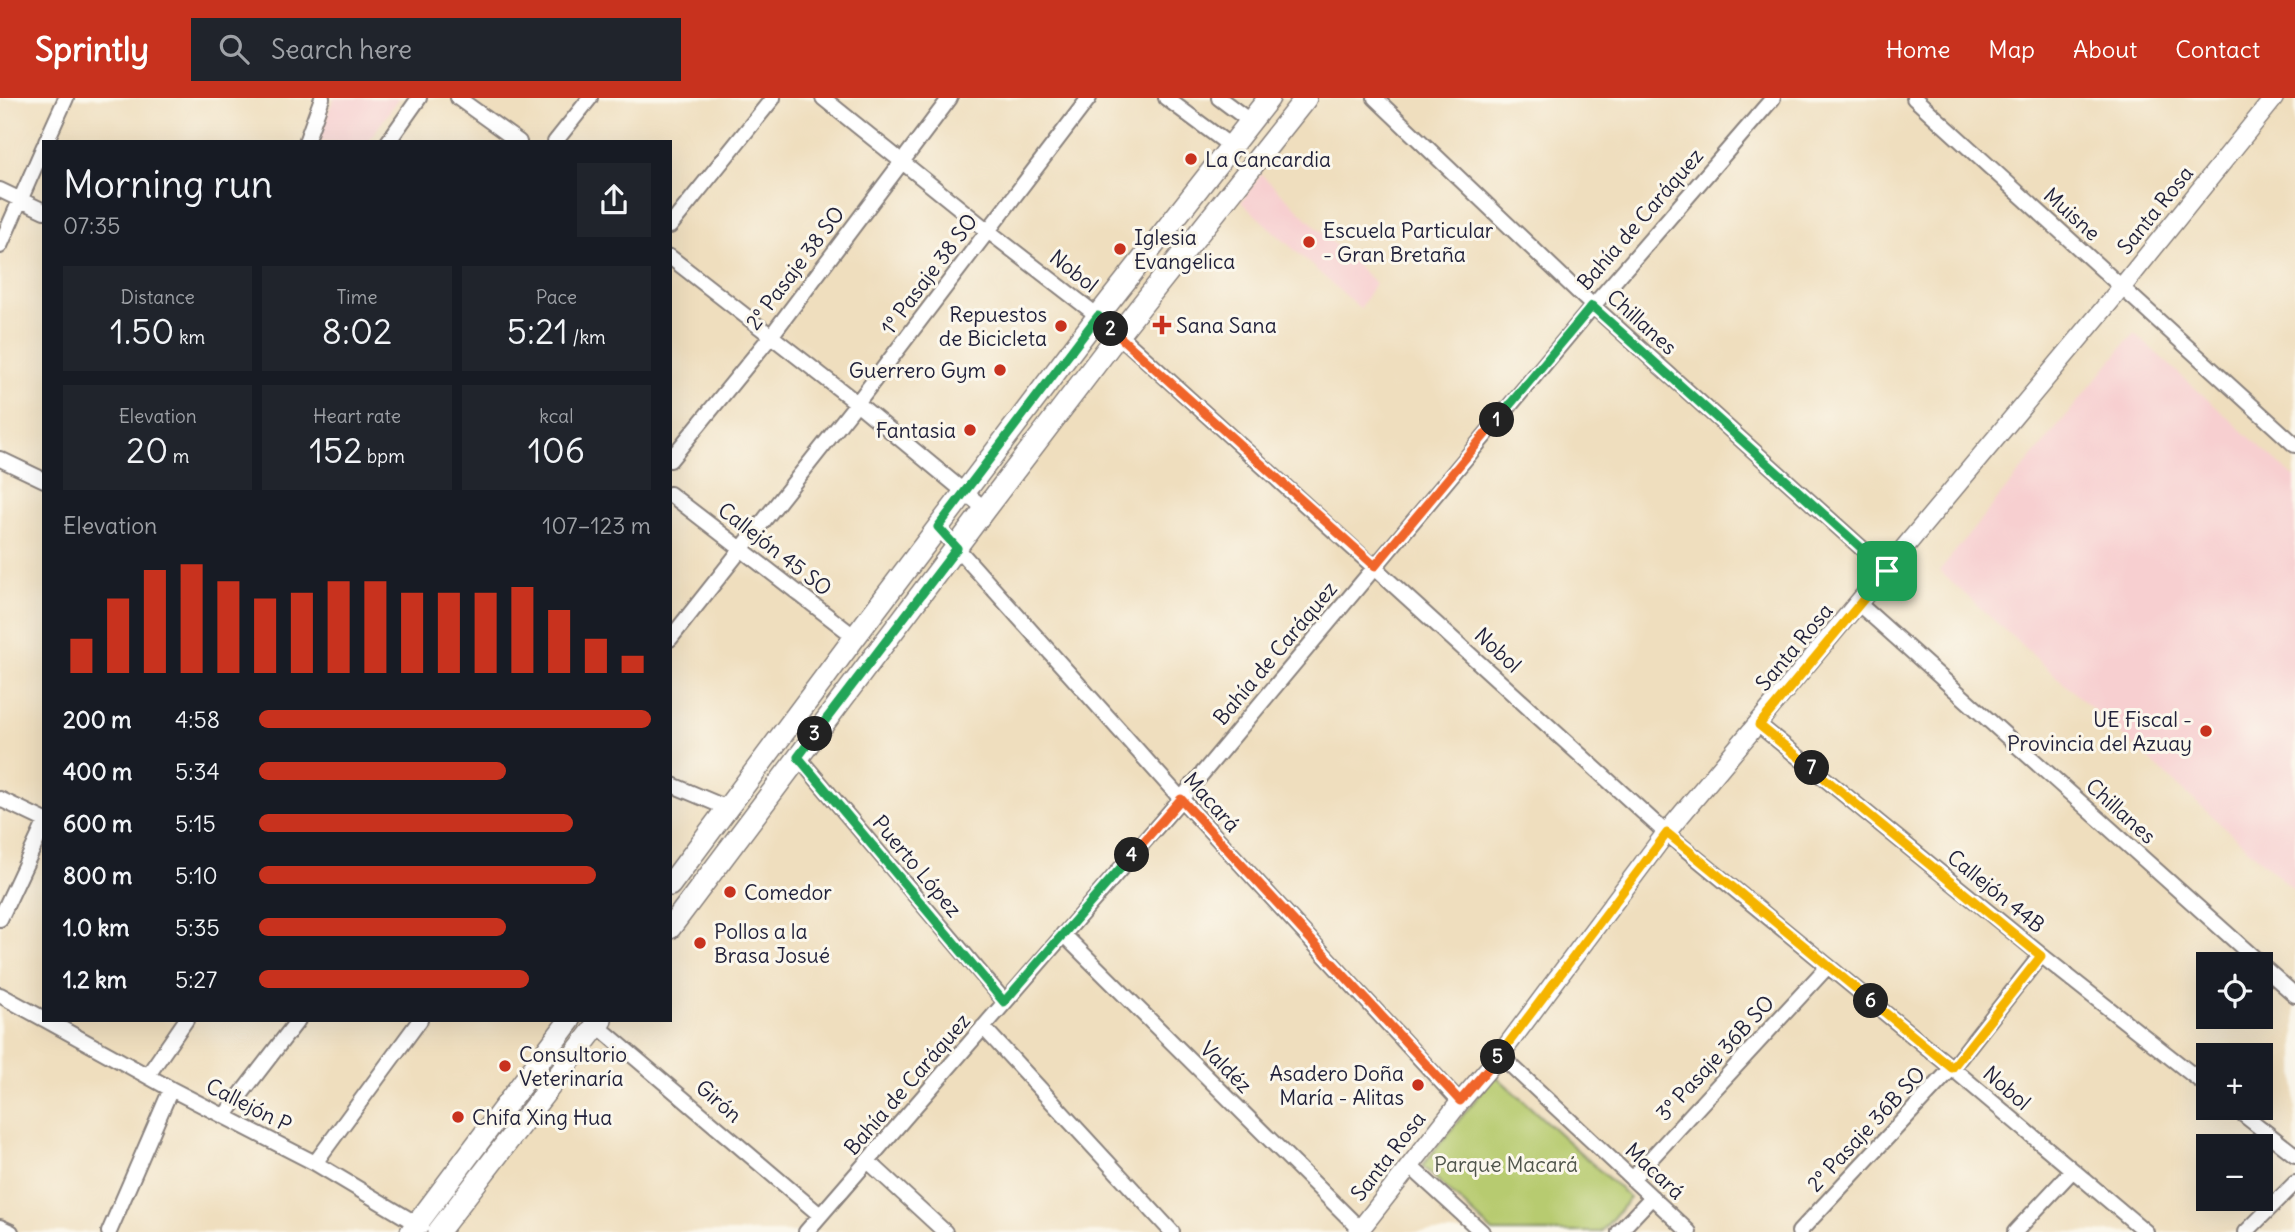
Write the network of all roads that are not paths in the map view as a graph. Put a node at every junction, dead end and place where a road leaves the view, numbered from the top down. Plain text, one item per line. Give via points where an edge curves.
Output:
1 (66, 98) edge
2 (322, 98) edge
3 (419, 98) edge
4 (458, 98) edge
5 (590, 98) edge
6 (773, 98) edge
7 (823, 98) edge
8 (950, 98) edge
9 (1089, 98) edge
10 (1166, 98) edge
11 (1219, 98) edge
12 (1269, 98) edge
13 (1306, 98) edge
14 (1375, 98) edge
15 (1773, 98) edge
16 (1914, 98) edge
17 (2274, 98) edge
18 (1251, 122) junction
19 (47, 140) edge
20 (307, 140) edge
21 (389, 140) edge
22 (516, 140) edge
23 (557, 140) edge
24 (1232, 147) junction
25 (42, 151) edge
26 (902, 163) junction
27 (0, 190) edge
28 (20, 200) junction
29 (42, 210) edge
30 (672, 224) edge
31 (988, 231) junction
32 (0, 246) edge
33 (672, 259) edge
34 (2122, 288) junction
35 (1592, 306) junction
36 (1098, 316) junction
37 (1118, 335) junction
38 (771, 336) junction
39 (857, 403) junction
40 (2295, 445) edge
41 (672, 458) edge
42 (0, 459) edge
43 (42, 480) edge
44 (965, 492) junction
45 (672, 496) edge
46 (985, 509) junction
47 (938, 527) junction
48 (957, 548) junction
49 (741, 549) junction
50 (1375, 566) junction
51 (1887, 571) junction
52 (1860, 604) junction
53 (672, 636) edge
54 (855, 636) junction
55 (1759, 725) junction
56 (798, 757) junction
57 (672, 785) edge
58 (0, 799) edge
59 (1181, 799) junction
60 (727, 808) junction
61 (42, 821) edge
62 (42, 826) edge
63 (1667, 833) junction
64 (672, 882) edge
65 (0, 919) edge
66 (672, 925) edge
67 (1063, 934) junction
68 (2248, 952) edge
69 (2041, 956) junction
70 (1828, 966) junction
71 (2273, 975) edge
72 (0, 995) edge
73 (2295, 995) edge
74 (1004, 1002) junction
75 (42, 1018) edge
76 (54, 1022) edge
77 (185, 1022) edge
78 (296, 1022) edge
79 (419, 1022) edge
80 (569, 1022) edge
81 (596, 1022) edge
82 (72, 1026) edge
83 (983, 1027) junction
84 (1500, 1055) junction
85 (1952, 1068) junction
86 (148, 1075) junction
87 (2196, 1078) edge
88 (171, 1089) junction
89 (1460, 1101) junction
90 (225, 1115) junction
91 (2250, 1120) edge
92 (2295, 1155) edge
93 (868, 1161) junction
94 (315, 1163) junction
95 (1410, 1166) junction
96 (2073, 1171) junction
97 (1632, 1179) junction
98 (2295, 1184) edge
99 (1652, 1197) junction
100 (820, 1215) junction
101 (0, 1227) edge
102 (419, 1229) edge
103 (1359, 1230) edge
104 (11, 1232) edge
105 (109, 1232) edge
106 (438, 1232) edge
107 (806, 1232) edge
108 (945, 1232) edge
109 (1172, 1232) edge
110 (1482, 1232) edge
111 (1619, 1232) edge
112 (1689, 1232) edge
113 (1798, 1232) edge
114 (2015, 1232) edge
115 (2146, 1232) edge
116 (2246, 1232) edge

1 - 19 street
2 - 20 street
3 - 21 street
4 - 22 street
5 - 23 street
6 - 30 street
7 - 26 street, Nobol
8 - 26 street, 2º Pasaje 38 SO
9 - 31 street, 1º Pasaje 38 SO
10 - 24 street
11 - 18 street
12 - 18 main road
13 - 37 main road
14 - 35 street, Chillanes
15 - 35 street, Bahía de Caráquez
16 - 34 street, Muisne
17 - 34 street, Santa Rosa
18 - 24 main road
24 - 36 main road
25 - 28 street
26 - 31 street, Nobol
26 - 38 street, 2º Pasaje 38 SO
27 - 28 street
28 - 29 street
28 - 32 street
31 - 36 street, Nobol
31 - 39 street, 1º Pasaje 38 SO
33 - 38 street
34 - 40 street, Muisne
34 - 51 street, Santa Rosa
35 - 50 street, Bahía de Caráquez
35 - 51 street, Chillanes
36 - 37 street, Nobol
36 - 44 main road
37 - 46 main road
37 - 50 street, Nobol
38 - 39 street
38 - 41 street, 2º Pasaje 38 SO
39 - 44 street
39 - 49 street, 1º Pasaje 38 SO
42 - 43 street
44 - 46 street
44 - 47 main road
45 - 49 street, Callejón 45 SO
46 - 48 main road
47 - 48 street, Macará
47 - 54 main road
48 - 56 main road
48 - 59 street, Macará
49 - 53 street, 1º Pasaje 38 SO
49 - 54 street, Callejón 45 SO
50 - 59 street, Bahía de Caráquez
50 - 63 street, Nobol
51 - 52 street, Santa Rosa
52 - 55 street, Santa Rosa
52 - 68 street, Chillanes
54 - 60 main road
55 - 63 street, Santa Rosa
55 - 69 street, Callejón 44B
56 - 66 main road
56 - 74 street, Puerto López
57 - 60 street
58 - 61 street
59 - 67 street, Bahía de Caráquez
59 - 89 street, Macará
60 - 64 main road
62 - 65 street
63 - 70 street, Nobol
63 - 84 street, Santa Rosa
67 - 74 street, Bahía de Caráquez
67 - 103 street, Valdéz
69 - 85 street, 2º Pasaje 36B SO
69 - 87 street, Callejón 44B
70 - 85 street, Nobol
70 - 97 street, 3º Pasaje 36B SO
71 - 73 street, Chillanes
72 - 75 street, Callejón P
74 - 83 street, Bahía de Caráquez
76 - 82 street, Callejón P
77 - 86 street
78 - 90 street
79 - 94 street
80 - 102 main road
81 - 100 street, Girón
81 - 106 main road
82 - 86 street, Callejón P
83 - 93 street, Bahía de Caráquez
83 - 109 street
84 - 89 street, Santa Rosa
84 - 97 street, Macará
85 - 96 street, Nobol
85 - 113 street, 2º Pasaje 36B SO
86 - 88 street, Callejón P
88 - 90 street, Callejón P
88 - 105 street
89 - 95 street, Santa Rosa
90 - 94 street, Callejón P
91 - 92 street
93 - 100 street, Bahía de Caráquez
93 - 108 street
94 - 102 street, Callejón P
95 - 103 street, Santa Rosa
95 - 110 street
96 - 114 street
96 - 115 street, Nobol
97 - 99 street, Macará
98 - 116 street
99 - 111 street
99 - 112 street, Macará
100 - 107 street, Bahía de Caráquez
101 - 104 street

